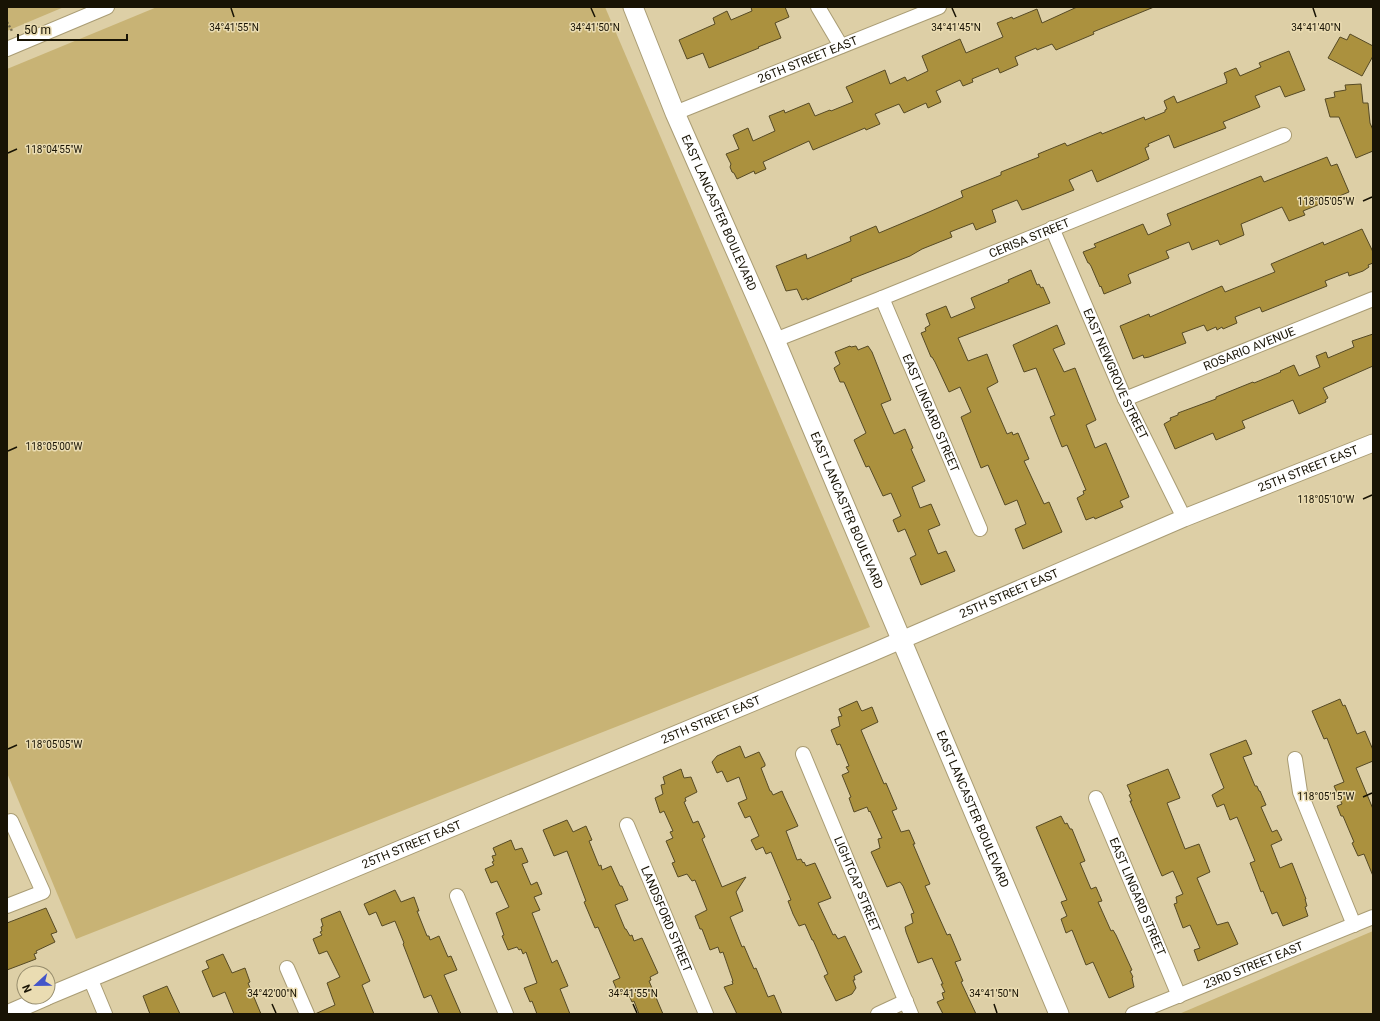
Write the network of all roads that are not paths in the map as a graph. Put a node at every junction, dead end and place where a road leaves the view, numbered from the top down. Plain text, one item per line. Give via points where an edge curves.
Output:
1 (107, 7) edge
2 (633, 7) edge
3 (818, 7) edge
4 (940, 7) edge
5 (841, 46) junction
6 (7, 49) edge
7 (676, 113) junction
8 (1284, 135) dead end
9 (1052, 228) junction
10 (882, 298) junction
11 (1373, 299) edge
12 (775, 340) junction
13 (1126, 400) junction
14 (1373, 443) edge
15 (1184, 518) junction
16 (980, 529) dead end
17 (902, 639) junction
18 (803, 754) dead end
19 (1295, 759) dead end
20 (1096, 798) dead end
21 (11, 821) dead end
22 (627, 825) dead end
23 (457, 896) dead end
24 (7, 906) edge
25 (1373, 917) edge
26 (1354, 925) junction
27 (287, 968) dead end
28 (90, 978) junction
29 (56, 993) edge
30 (1179, 996) junction
31 (28, 1005) edge
32 (909, 1008) edge
33 (7, 1014) edge
34 (105, 1014) edge
35 (307, 1014) edge
36 (506, 1014) edge
37 (706, 1014) edge
38 (878, 1014) edge
39 (1059, 1014) edge
40 (1133, 1014) edge

1 - 6 street
2 - 7 main road, EAST LANCASTER BOULEVARD
3 - 5 street
4 - 5 street, 26TH STREET EAST
5 - 7 street, 26TH STREET EAST
7 - 12 main road, EAST LANCASTER BOULEVARD
8 - 9 street, CERISA STREET
9 - 10 street, CERISA STREET
9 - 13 street, EAST NEWGROVE STREET
10 - 12 street, CERISA STREET
10 - 16 street, EAST LINGARD STREET
11 - 13 street, ROSARIO AVENUE
12 - 17 main road, EAST LANCASTER BOULEVARD
13 - 15 street, EAST NEWGROVE STREET
14 - 15 street, 25TH STREET EAST
15 - 17 street, 25TH STREET EAST
17 - 28 street, 25TH STREET EAST
17 - 39 main road, EAST LANCASTER BOULEVARD
18 - 32 street, LIGHTCAP STREET
19 - 26 street via 1300,792
20 - 30 street, EAST LINGARD STREET
21 - 24 street via 43,892
22 - 37 street, LANDSFORD STREET
23 - 36 street
25 - 26 street, 23RD STREET EAST
26 - 30 street, 23RD STREET EAST
27 - 35 street
28 - 29 street, 25TH STREET EAST
28 - 34 street
30 - 40 street, 23RD STREET EAST
31 - 33 street, 25TH STREET EAST
32 - 38 street

